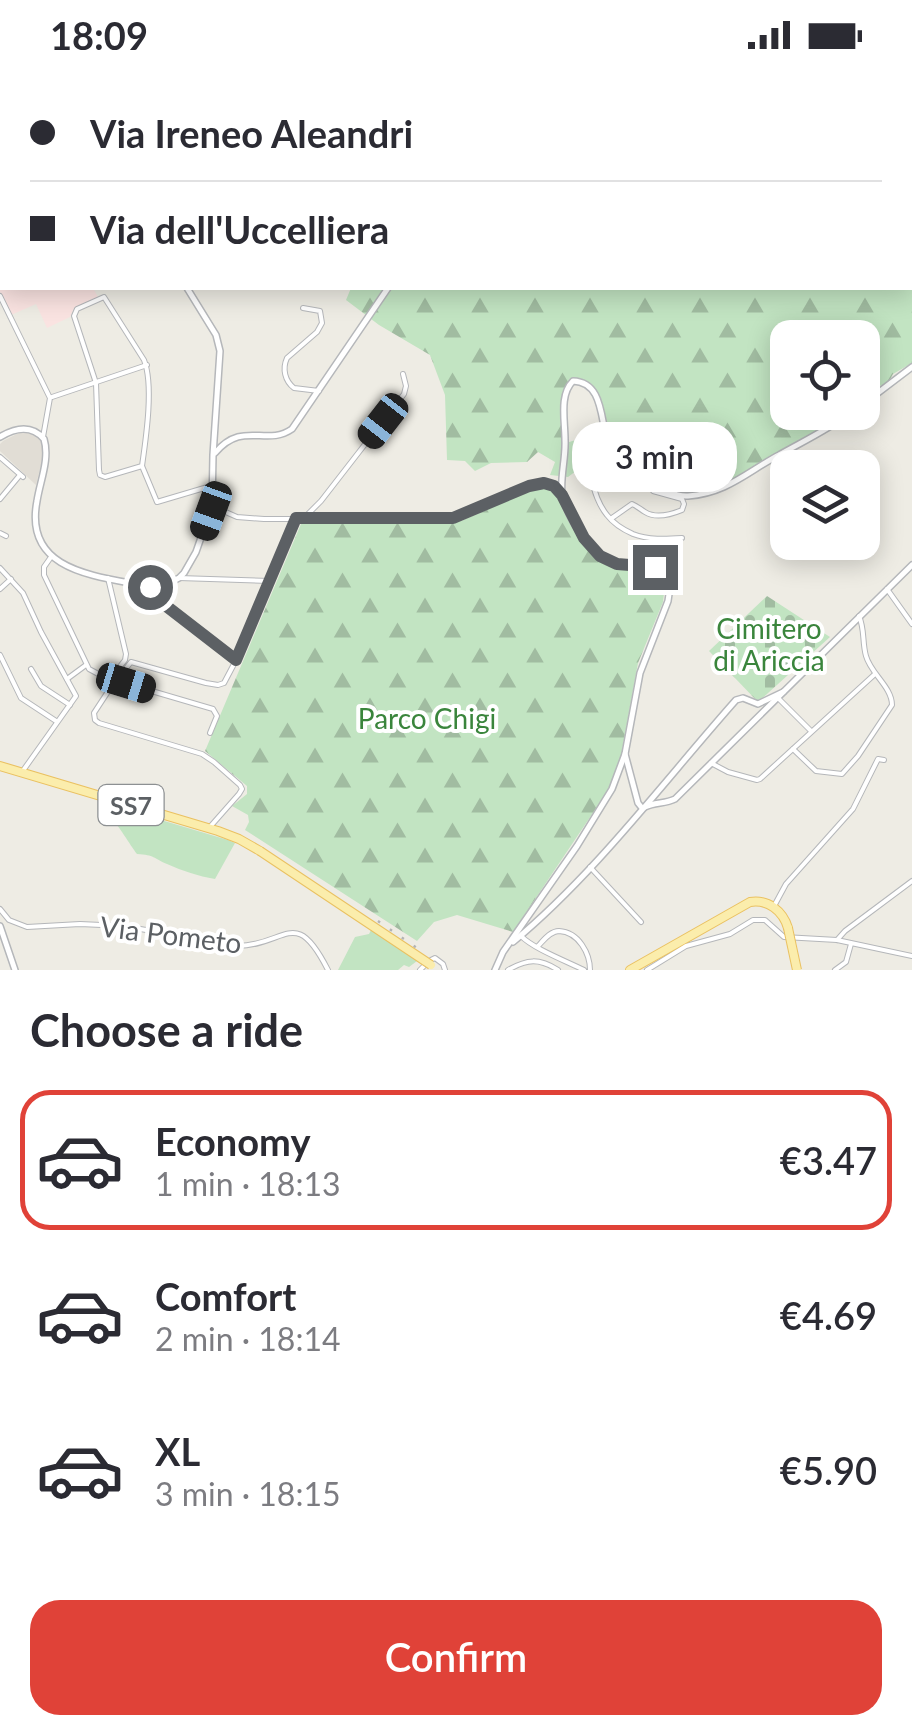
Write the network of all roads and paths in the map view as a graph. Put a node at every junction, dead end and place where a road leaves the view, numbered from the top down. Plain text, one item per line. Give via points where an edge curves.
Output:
1 (188, 290) edge
2 (387, 290) edge
3 (0, 296) edge
4 (303, 308) dead end
5 (147, 365) junction
6 (912, 368) edge
7 (403, 374) dead end
8 (96, 383) junction
9 (319, 391) junction
10 (880, 392) edge
11 (50, 398) junction
12 (826, 430) edge
13 (0, 436) edge
14 (43, 437) junction
15 (609, 446) junction
16 (213, 455) junction
17 (0, 457) edge
18 (142, 466) junction
19 (646, 480) junction
20 (212, 486) junction
21 (562, 495) junction
22 (0, 499) edge
23 (212, 506) junction
24 (296, 518) junction
25 (611, 519) junction
26 (682, 538) dead end
27 (51, 558) junction
28 (912, 564) edge
29 (0, 568) edge
30 (108, 578) junction
31 (179, 578) junction
32 (11, 579) junction
33 (270, 581) junction
34 (150, 587) junction
35 (0, 589) edge
36 (887, 589) junction
37 (860, 616) junction
38 (912, 624) edge
39 (0, 655) edge
40 (236, 660) junction
41 (86, 665) junction
42 (31, 669) dead end
43 (876, 674) junction
44 (67, 679) junction
45 (113, 679) junction
46 (781, 695) junction
47 (70, 705) junction
48 (58, 723) junction
49 (811, 732) junction
50 (210, 733) dead end
51 (792, 749) junction
52 (625, 754) junction
53 (884, 760) dead end
54 (712, 763) junction
55 (0, 766) edge
56 (22, 772) junction
57 (642, 808) junction
58 (209, 828) junction
59 (590, 867) junction
60 (912, 881) edge
61 (774, 908) junction
62 (0, 910) edge
63 (525, 920) junction
64 (641, 922) dead end
65 (0, 926) edge
66 (533, 926) junction
67 (787, 932) junction
68 (522, 936) junction
69 (837, 940) junction
70 (852, 944) junction
71 (538, 946) junction
72 (506, 948) junction
73 (912, 956) edge
74 (426, 965) edge
75 (551, 966) junction
76 (15, 970) edge
77 (328, 970) edge
78 (443, 970) edge
79 (495, 970) edge
80 (508, 970) edge
81 (544, 970) edge
82 (558, 970) edge
83 (587, 970) edge
84 (630, 970) edge
85 (647, 970) edge
86 (797, 970) edge
87 (835, 970) edge

1 - 16 street via 220,351
2 - 9 street
3 - 11 street
4 - 9 street via 320,311 322,323 286,360 285,372 294,388
5 - 8 street
5 - 8 street via 104,297 74,316
5 - 18 street
6 - 10 street
7 - 24 street via 404,395 321,501
8 - 11 street
8 - 18 street via 101,476
9 - 16 street via 289,431 241,435
11 - 14 street
12 - 19 street via 716,489 678,496
13 - 14 street via 23,428
14 - 27 street via 34,518
15 - 19 street
15 - 21 street via 595,393 574,381 564,398
15 - 25 street via 596,454 592,476
16 - 20 street
17 - 22 street via 21,476
18 - 20 street via 156,502
19 - 25 street via 653,492 682,499 682,510 652,515 632,504
20 - 23 street
21 - 24 street via 538,483 453,518
21 - 52 street via 596,553 617,564 655,567 669,584 640,673
23 - 24 street via 238,517
23 - 31 street
24 - 33 street
25 - 26 street via 636,535
27 - 30 street
27 - 41 street via 44,573
28 - 36 street
29 - 32 street
30 - 34 street
30 - 45 street via 126,654
31 - 33 street
31 - 34 street
32 - 35 street
32 - 44 street
33 - 40 street
34 - 40 street
36 - 37 street
36 - 38 street
37 - 43 street
37 - 46 street
39 - 48 street via 24,700
40 - 45 street via 220,684 134,662
41 - 44 street
41 - 45 street
42 - 47 street via 41,686
43 - 49 street
43 - 51 street via 893,703 842,774 816,771
44 - 47 street via 76,696
45 - 50 street via 214,710
45 - 58 street via 94,712 96,722 204,755 242,788
46 - 49 street
46 - 54 street
46 - 57 street via 760,704 737,699
47 - 48 street
48 - 56 street
49 - 51 street
51 - 54 street via 756,780
52 - 57 street
52 - 63 street via 595,818
53 - 61 street via 878,759 853,809 786,884
54 - 57 street via 675,799
55 - 56 main road, SS7
56 - 58 main road, SS7
57 - 59 street
58 - 74 main road, SS7, bridge via 260,852
59 - 64 street
59 - 66 street
60 - 69 street
61 - 67 main road
61 - 84 main road via 747,904
62 - 77 street, Via Pometo via 30,927 122,926 238,946 294,932
63 - 66 street
63 - 72 street
65 - 76 street
66 - 68 street
67 - 69 street
67 - 85 street via 756,919 686,946
67 - 86 main road, bridge
68 - 71 street
68 - 72 street
69 - 70 street
70 - 73 street
70 - 87 street
71 - 83 street
71 - 83 street via 552,932 574,938 590,958
72 - 79 street
74 - 78 main road, SS7
75 - 80 street via 534,960
75 - 81 street
75 - 82 street

